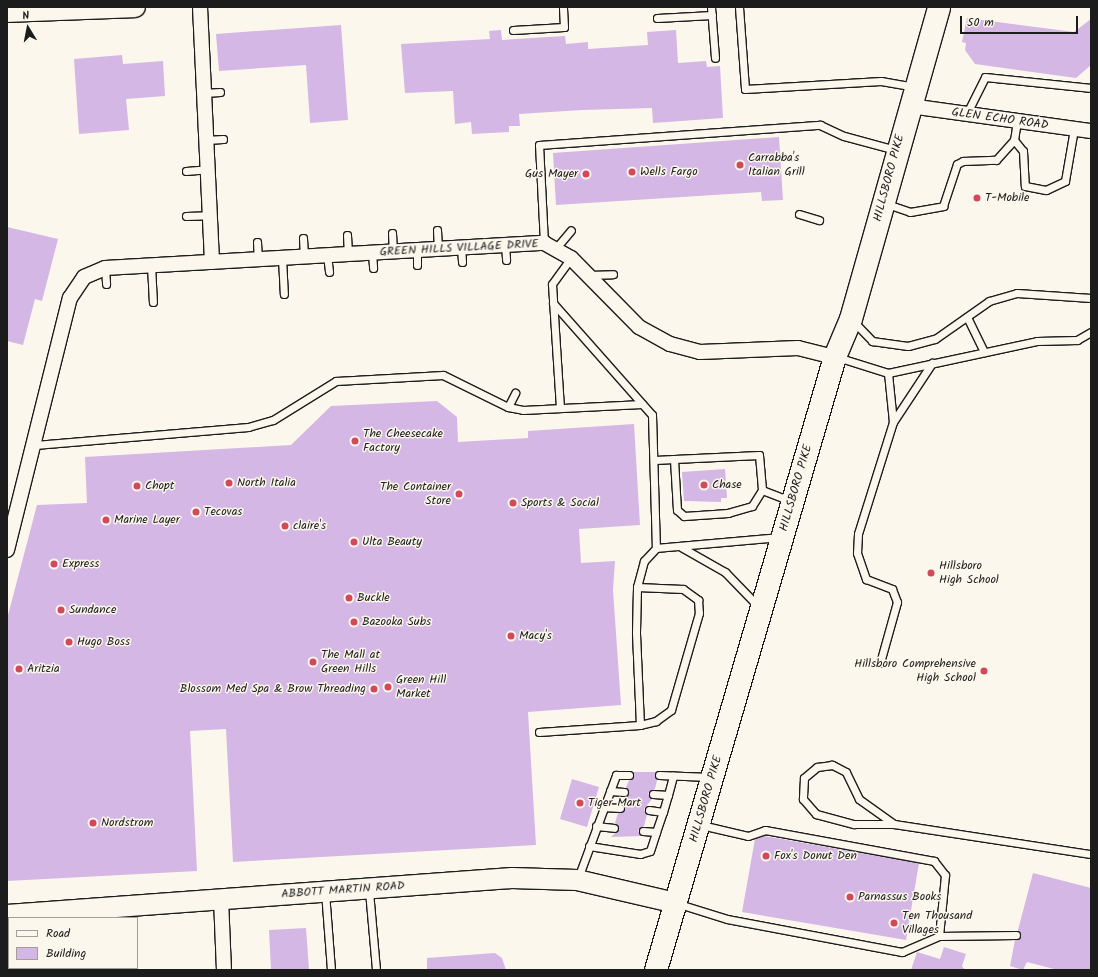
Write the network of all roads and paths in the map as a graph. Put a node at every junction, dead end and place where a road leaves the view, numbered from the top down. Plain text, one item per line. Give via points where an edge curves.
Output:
1 (124, 7) edge
2 (135, 7) edge
3 (200, 7) edge
4 (563, 7) edge
5 (711, 7) edge
6 (739, 7) edge
7 (939, 7) edge
8 (97, 8) edge
9 (41, 9) edge
10 (11, 10) edge
11 (712, 16) junction
12 (657, 18) dead end
13 (513, 30) dead end
14 (715, 58) dead end
15 (1091, 88) edge
16 (220, 92) dead end
17 (204, 93) junction
18 (913, 96) junction
19 (966, 115) junction
20 (1018, 121) junction
21 (1074, 129) junction
22 (1091, 131) edge
23 (222, 139) dead end
24 (206, 140) junction
25 (1014, 140) junction
26 (896, 150) junction
27 (207, 169) junction
28 (186, 171) dead end
29 (883, 203) junction
30 (799, 214) dead end
31 (210, 215) junction
32 (186, 216) dead end
33 (819, 220) dead end
34 (437, 230) dead end
35 (571, 230) dead end
36 (392, 233) dead end
37 (347, 235) dead end
38 (303, 238) dead end
39 (257, 242) dead end
40 (505, 244) junction
41 (550, 245) junction
42 (461, 246) junction
43 (438, 248) junction
44 (417, 249) junction
45 (393, 251) junction
46 (372, 252) junction
47 (348, 254) junction
48 (327, 255) junction
49 (304, 257) junction
50 (282, 258) junction
51 (571, 258) junction
52 (258, 259) junction
53 (506, 260) dead end
54 (212, 262) junction
55 (462, 262) dead end
56 (151, 265) junction
57 (417, 265) dead end
58 (105, 268) junction
59 (373, 268) dead end
60 (329, 272) dead end
61 (613, 274) dead end
62 (586, 275) junction
63 (106, 284) dead end
64 (284, 294) dead end
65 (1091, 298) edge
66 (153, 302) dead end
67 (553, 303) junction
68 (967, 317) junction
69 (851, 319) junction
70 (1091, 332) edge
71 (984, 352) junction
72 (835, 357) junction
73 (932, 363) junction
74 (888, 373) junction
75 (515, 393) dead end
76 (642, 404) junction
77 (508, 407) junction
78 (560, 408) junction
79 (893, 422) junction
80 (35, 445) junction
81 (674, 459) junction
82 (654, 460) junction
83 (762, 490) junction
84 (792, 502) junction
85 (782, 537) junction
86 (681, 547) junction
87 (656, 548) junction
88 (7, 550) edge
89 (638, 587) junction
90 (761, 609) junction
91 (880, 664) dead end
92 (640, 725) junction
93 (539, 732) dead end
94 (629, 775) dead end
95 (659, 775) dead end
96 (673, 776) junction
97 (712, 777) junction
98 (610, 791) junction
99 (624, 792) dead end
100 (653, 794) dead end
101 (668, 795) junction
102 (603, 807) junction
103 (620, 808) dead end
104 (649, 810) dead end
105 (663, 812) junction
106 (894, 824) junction
107 (699, 825) junction
108 (596, 826) junction
109 (614, 828) dead end
110 (643, 831) dead end
111 (656, 832) junction
112 (589, 846) junction
113 (1091, 854) edge
114 (577, 880) junction
115 (369, 888) junction
116 (325, 892) junction
117 (222, 899) junction
118 (676, 903) junction
119 (117, 912) edge
120 (7, 914) edge
121 (80, 914) edge
122 (1016, 935) dead end
123 (939, 936) junction
124 (224, 970) edge
125 (331, 970) edge
126 (376, 970) edge
127 (656, 970) edge

1 - 2 main road
1 - 8 main road
3 - 17 street
4 - 13 lane via 564,27
5 - 11 lane
6 - 18 lane via 745,89 881,81
7 - 18 main road, HILLSBORO PIKE
8 - 9 main road
9 - 10 main road
11 - 12 lane
11 - 14 lane
15 - 19 lane via 985,77
16 - 17 lane
17 - 24 street
18 - 19 street, GLEN ECHO ROAD
18 - 26 main road, HILLSBORO PIKE
19 - 20 street, GLEN ECHO ROAD
20 - 21 street, GLEN ECHO ROAD
20 - 25 lane
21 - 22 street, GLEN ECHO ROAD
21 - 25 lane via 1065,181 1046,190 1025,186 1023,151
23 - 24 lane
24 - 27 street
25 - 29 lane via 996,160 963,161 957,164 943,206 910,212
26 - 29 main road, HILLSBORO PIKE
26 - 41 lane via 844,136 820,125 539,145
27 - 28 lane
27 - 31 street
29 - 69 main road, HILLSBORO PIKE
30 - 33 lane
31 - 32 lane
31 - 54 street
34 - 43 lane
35 - 41 lane
36 - 45 lane
37 - 47 lane
38 - 49 lane
39 - 52 lane
40 - 41 street, GREEN HILLS VILLAGE DRIVE
40 - 42 street, GREEN HILLS VILLAGE DRIVE
40 - 53 lane
41 - 51 street, GREEN HILLS VILLAGE DRIVE
42 - 43 street, GREEN HILLS VILLAGE DRIVE
42 - 55 lane
43 - 44 street, GREEN HILLS VILLAGE DRIVE
44 - 45 street, GREEN HILLS VILLAGE DRIVE
44 - 57 lane
45 - 46 street, GREEN HILLS VILLAGE DRIVE
46 - 47 street, GREEN HILLS VILLAGE DRIVE
46 - 59 lane
47 - 48 street, GREEN HILLS VILLAGE DRIVE
48 - 49 street, GREEN HILLS VILLAGE DRIVE
48 - 60 lane
49 - 50 street, GREEN HILLS VILLAGE DRIVE
50 - 52 street, GREEN HILLS VILLAGE DRIVE
50 - 64 lane
51 - 62 street, GREEN HILLS VILLAGE DRIVE
51 - 67 lane via 554,279
52 - 54 street, GREEN HILLS VILLAGE DRIVE
54 - 56 street, GREEN HILLS VILLAGE DRIVE
56 - 58 street, GREEN HILLS VILLAGE DRIVE
56 - 66 lane
58 - 63 lane
58 - 80 street, GREEN HILLS VILLAGE DRIVE via 84,277 70,298
61 - 62 lane
62 - 72 street, GREEN HILLS VILLAGE DRIVE via 640,327 670,344 700,352 798,348
65 - 68 lane via 1017,293 990,301
67 - 76 lane
67 - 78 lane
68 - 69 lane via 935,339 908,346 872,341
68 - 71 lane
69 - 72 main road, HILLSBORO PIKE
70 - 71 lane via 1077,340 1036,341
71 - 73 lane
72 - 74 lane
72 - 84 main road, HILLSBORO PIKE
73 - 74 lane
73 - 79 lane
74 - 79 lane
75 - 77 lane
76 - 78 lane
76 - 82 lane via 652,415
77 - 78 lane via 523,410
77 - 80 lane via 443,375 336,382 273,420 248,427
79 - 91 lane via 858,534 856,553 866,579 892,589 897,602
80 - 88 street, GREEN HILLS VILLAGE DRIVE
81 - 82 lane
81 - 83 lane via 759,455
81 - 83 lane via 678,510 684,516 728,513 752,506
82 - 87 lane
83 - 84 lane
84 - 85 main road, HILLSBORO PIKE
85 - 86 lane
85 - 90 main road, HILLSBORO PIKE
86 - 87 lane
86 - 90 lane via 725,572
87 - 89 lane via 644,561
89 - 92 lane via 636,632
89 - 92 lane via 684,589 698,600 699,613 671,710 656,721
90 - 97 main road, HILLSBORO PIKE
92 - 93 lane
94 - 98 lane via 616,775
95 - 96 lane
96 - 97 lane
96 - 101 lane
97 - 107 main road, HILLSBORO PIKE
98 - 99 lane
98 - 102 lane
100 - 101 lane
101 - 105 lane
102 - 103 lane
102 - 108 lane
104 - 105 lane
105 - 111 lane
106 - 106 lane via 859,799 846,772 832,765 817,767 804,778 803,799 816,814 854,824
106 - 113 lane
107 - 118 main road, HILLSBORO PIKE
107 - 123 lane via 748,836 765,830 934,860 945,874
108 - 109 lane
108 - 112 lane
110 - 111 lane
111 - 112 lane via 650,851 640,854
112 - 114 lane
114 - 115 main road, ABBOTT MARTIN ROAD via 512,878
114 - 118 main road, ABBOTT MARTIN ROAD
115 - 116 main road, ABBOTT MARTIN ROAD
115 - 126 lane
116 - 117 main road, ABBOTT MARTIN ROAD
116 - 125 lane
117 - 119 main road, ABBOTT MARTIN ROAD
117 - 124 street
118 - 123 lane via 727,919 902,952
118 - 127 main road, HILLSBORO PIKE
119 - 121 main road, ABBOTT MARTIN ROAD
120 - 121 main road, ABBOTT MARTIN ROAD
122 - 123 lane

